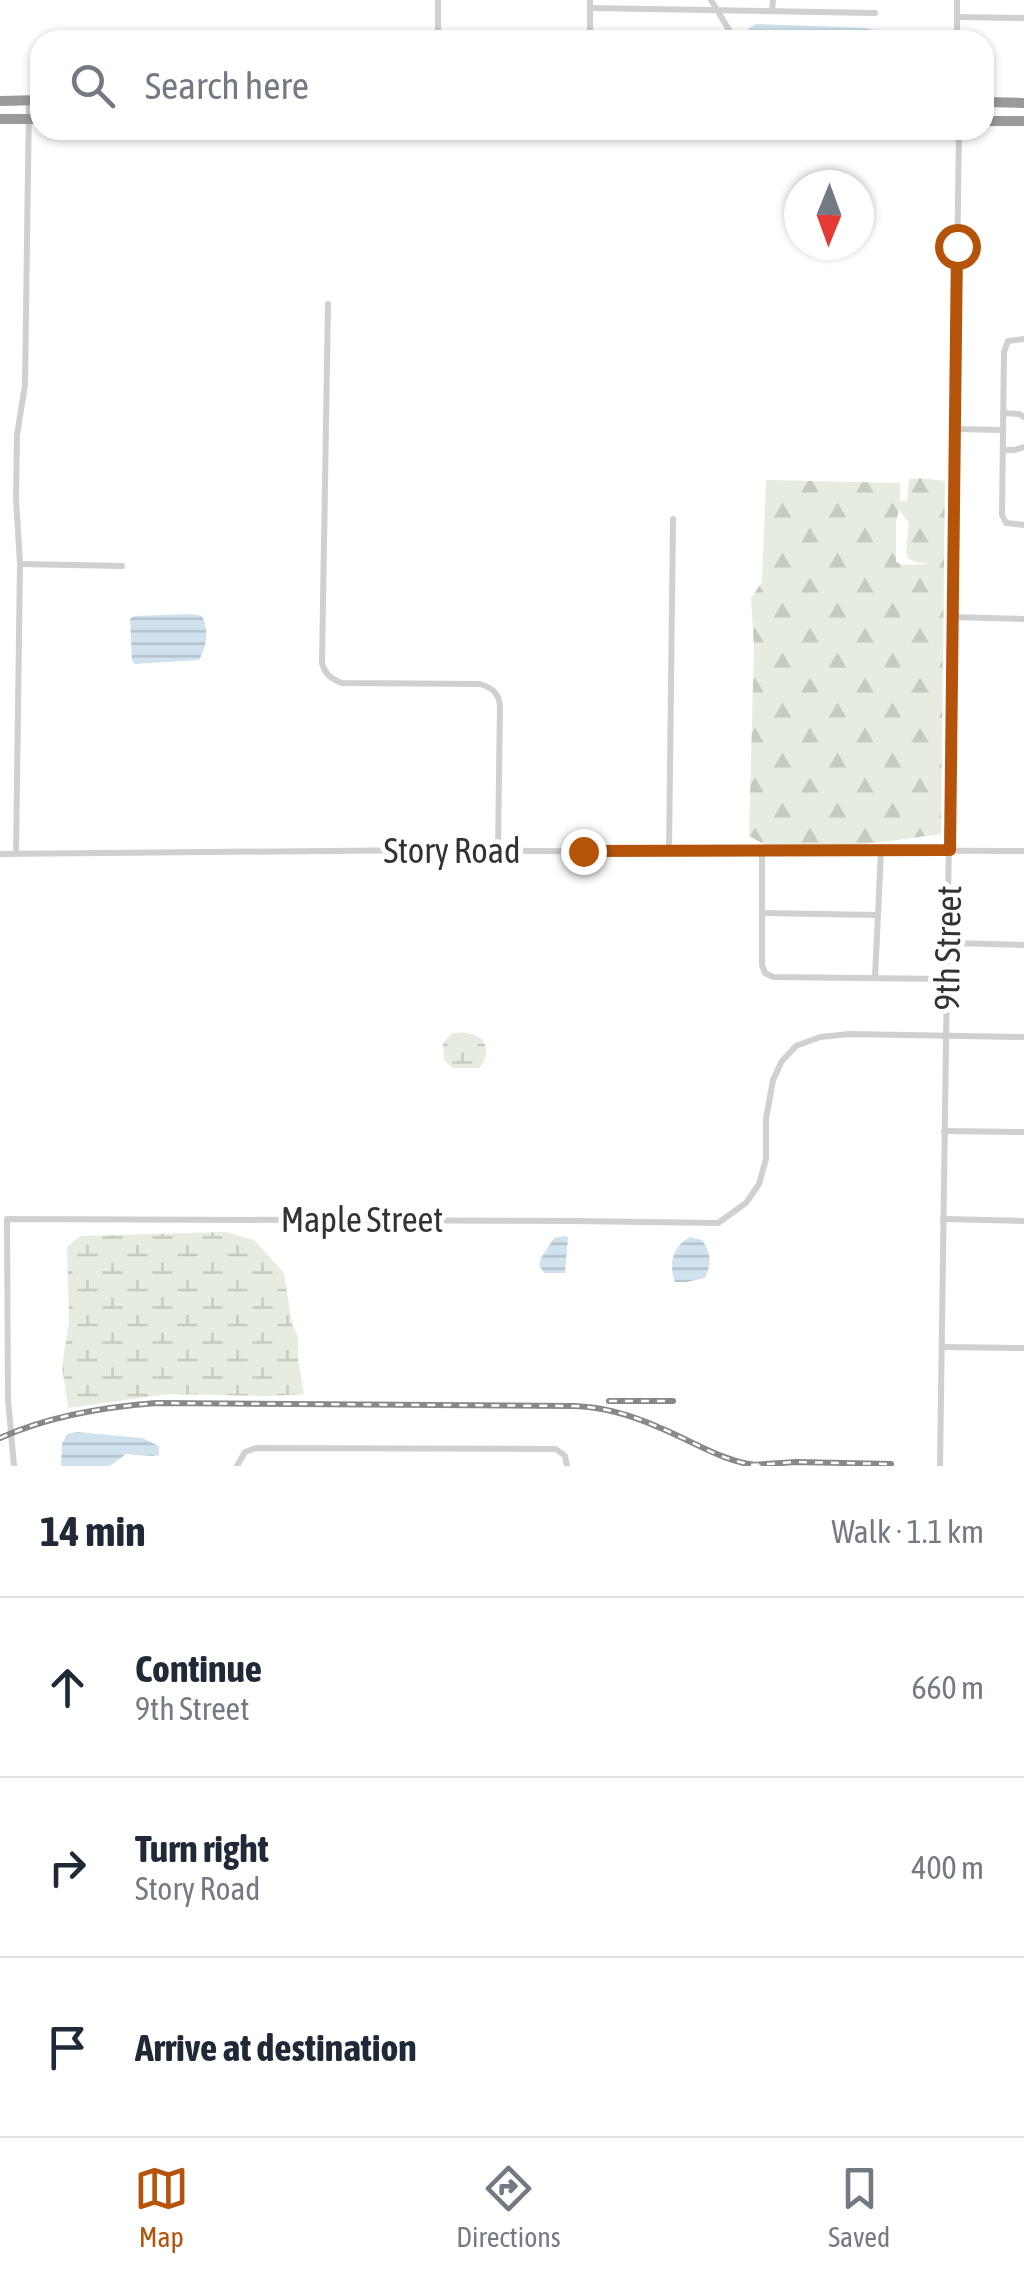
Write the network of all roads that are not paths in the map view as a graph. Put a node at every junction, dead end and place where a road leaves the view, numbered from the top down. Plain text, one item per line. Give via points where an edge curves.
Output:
1 (438, 0) edge
2 (712, 0) edge
3 (772, 0) edge
4 (957, 0) edge
5 (590, 4) edge
6 (718, 11) junction
7 (772, 11) junction
8 (875, 12) dead end
9 (956, 17) junction
10 (1024, 18) edge
11 (438, 30) edge
12 (590, 30) edge
13 (729, 30) edge
14 (957, 30) edge
15 (30, 100) edge
16 (0, 101) edge
17 (994, 102) edge
18 (1024, 103) edge
19 (0, 119) edge
20 (30, 119) edge
21 (994, 121) edge
22 (1024, 121) edge
23 (33, 140) edge
24 (959, 140) edge
25 (328, 304) dead end
26 (1024, 339) edge
27 (1003, 413) junction
28 (1024, 417) edge
29 (955, 429) junction
30 (1003, 430) junction
31 (1024, 446) edge
32 (1003, 450) junction
33 (673, 519) dead end
34 (1024, 525) edge
35 (20, 564) junction
36 (122, 566) dead end
37 (951, 617) junction
38 (1024, 619) edge
39 (498, 850) junction
40 (762, 850) junction
41 (950, 850) junction
42 (1024, 850) edge
43 (880, 851) junction
44 (669, 852) junction
45 (0, 854) edge
46 (16, 854) junction
47 (763, 913) junction
48 (877, 915) junction
49 (949, 944) junction
50 (1024, 945) edge
51 (875, 978) junction
52 (948, 979) junction
53 (945, 1036) junction
54 (1024, 1037) edge
55 (944, 1130) junction
56 (1024, 1132) edge
57 (5, 1220) edge
58 (943, 1220) junction
59 (1024, 1221) edge
60 (4, 1276) edge
61 (942, 1347) junction
62 (1024, 1348) edge
63 (4, 1355) edge
64 (14, 1466) edge
65 (238, 1466) edge
66 (566, 1466) edge
67 (940, 1466) edge

1 - 11 street
2 - 6 street
3 - 7 street
4 - 9 street
5 - 6 street
5 - 12 street
6 - 7 street
6 - 13 street
7 - 8 street
9 - 10 street
9 - 14 street
15 - 16 highway
17 - 18 highway
19 - 20 highway
21 - 22 highway
23 - 35 street via 26,385 17,435
24 - 29 street, 9th Street
25 - 39 street via 324,671 342,683 480,684 498,695
26 - 27 street via 1006,345
27 - 28 street
27 - 30 street
29 - 30 street
29 - 37 street, 9th Street
30 - 32 street
31 - 32 street
32 - 34 street via 1002,515 1006,523
33 - 44 street
35 - 36 street
35 - 46 street
37 - 38 street
37 - 41 street, 9th Street
39 - 44 street, Story Road
39 - 46 street, Story Road
40 - 43 street, Story Road
40 - 44 street, Story Road
40 - 47 street
41 - 42 street, Story Road
41 - 43 street, Story Road
41 - 49 street, 9th Street
43 - 48 street
45 - 46 street, Story Road
47 - 48 street
47 - 51 street via 766,973
48 - 51 street
49 - 50 street
49 - 52 street, 9th Street
51 - 52 street
52 - 53 street, 9th Street
53 - 54 street
53 - 55 street, 9th Street
53 - 57 street, Maple Street via 850,1034 796,1046 773,1080 759,1184 718,1223
55 - 56 street
55 - 58 street, 9th Street
57 - 60 street
58 - 59 street
58 - 61 street, 9th Street
60 - 63 street
61 - 62 street
61 - 67 street, 9th Street
63 - 64 street
65 - 66 street via 256,1448 556,1449

